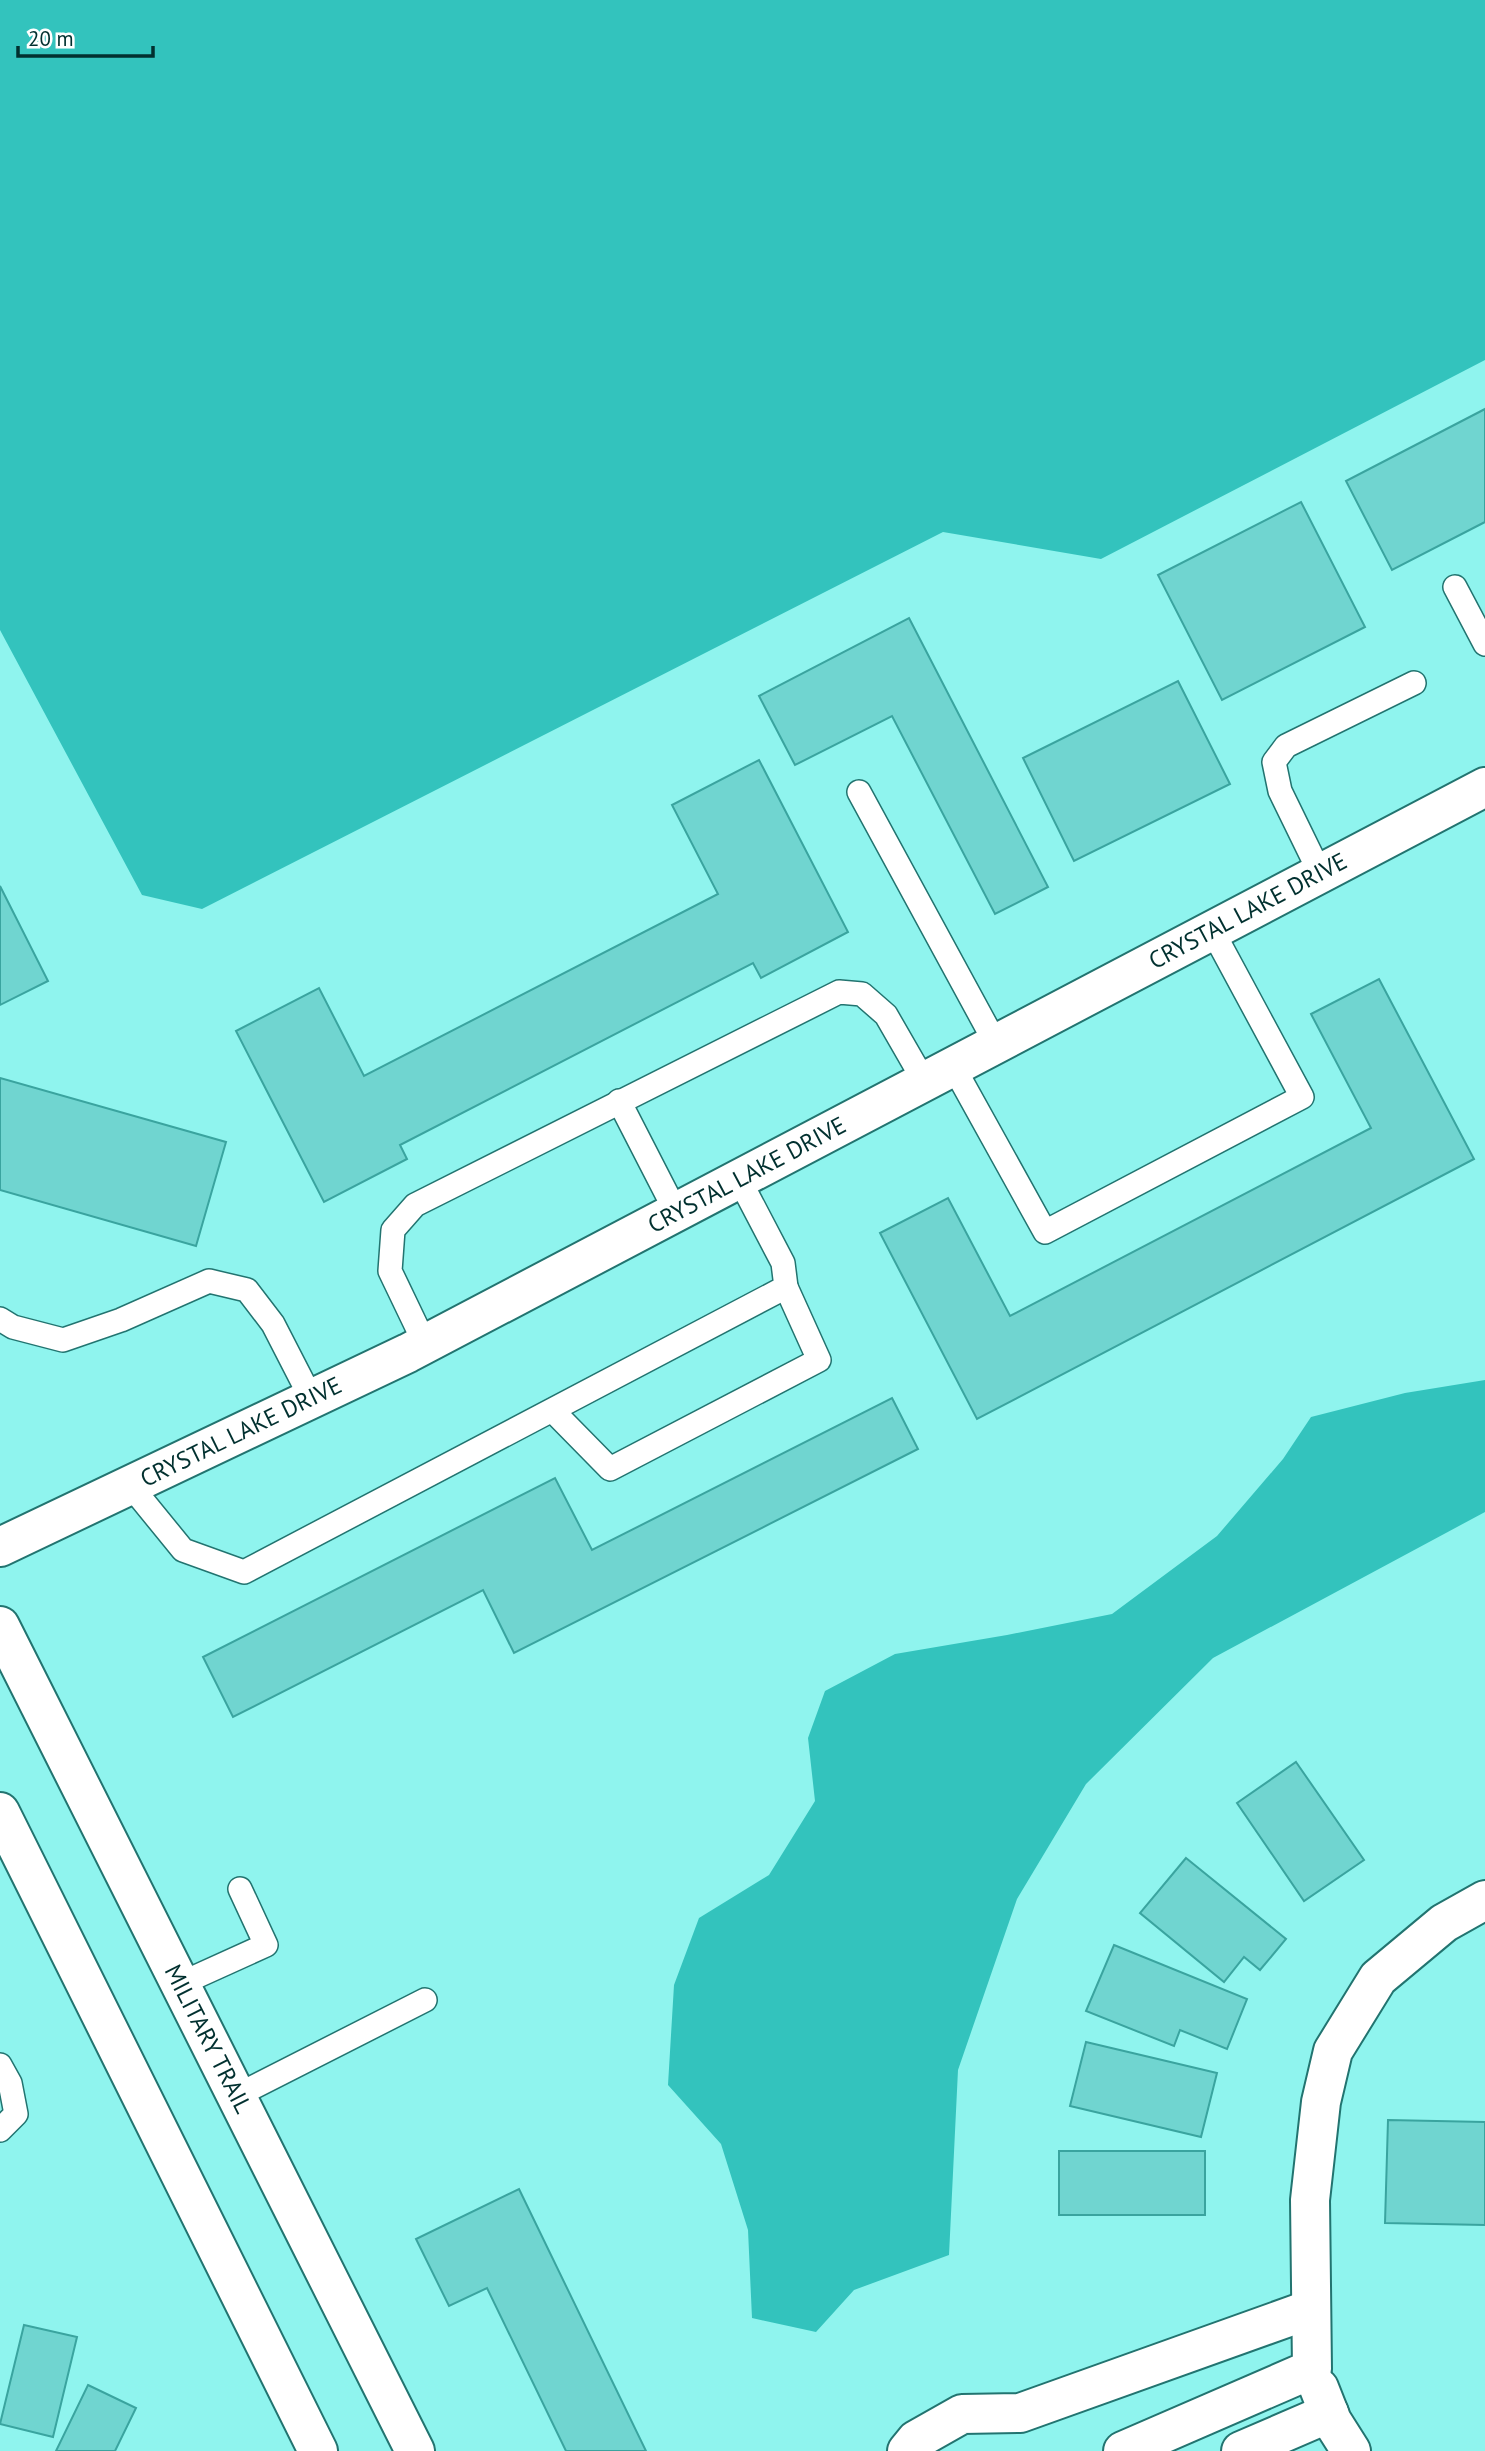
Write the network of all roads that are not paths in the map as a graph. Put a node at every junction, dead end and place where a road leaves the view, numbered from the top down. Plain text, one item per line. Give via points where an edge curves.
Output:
1 (1455, 587) dead end
2 (1485, 644) edge
3 (1414, 683) dead end
4 (1485, 786) edge
5 (859, 792) dead end
6 (1320, 873) junction
7 (1212, 930) junction
8 (996, 1044) junction
9 (939, 1074) junction
10 (619, 1101) junction
11 (739, 1179) junction
12 (676, 1212) junction
13 (786, 1287) junction
14 (0, 1319) edge
15 (425, 1344) junction
16 (311, 1398) junction
17 (553, 1411) junction
18 (130, 1485) junction
19 (0, 1546) edge
20 (0, 1626) edge
21 (0, 1812) edge
22 (240, 1889) dead end
23 (1485, 1900) edge
24 (180, 1984) junction
25 (425, 2000) dead end
26 (0, 2065) edge
27 (236, 2096) junction
28 (0, 2130) edge
29 (1311, 2309) junction
30 (1312, 2369) junction
31 (1329, 2413) junction
32 (318, 2451) edge
33 (415, 2451) edge
34 (907, 2451) edge
35 (1123, 2451) edge
36 (1241, 2451) edge
37 (1351, 2451) edge

1 - 2 lane
3 - 6 lane via 1286,746 1274,762 1280,791
4 - 6 street, CRYSTAL LAKE DRIVE
5 - 8 lane
6 - 7 street, CRYSTAL LAKE DRIVE
7 - 8 street, CRYSTAL LAKE DRIVE
7 - 9 lane via 1302,1097 1094,1207 1045,1232
8 - 9 street, CRYSTAL LAKE DRIVE
9 - 10 lane via 862,995 839,992
9 - 11 street, CRYSTAL LAKE DRIVE
10 - 12 lane
10 - 15 lane via 415,1205 393,1230 390,1271
11 - 12 street, CRYSTAL LAKE DRIVE
11 - 13 lane via 783,1264
12 - 15 street, CRYSTAL LAKE DRIVE
13 - 17 lane
13 - 17 lane via 819,1360 610,1469
14 - 16 lane via 63,1340 121,1321 209,1282 247,1290 273,1324
15 - 16 street, CRYSTAL LAKE DRIVE
16 - 18 street, CRYSTAL LAKE DRIVE
17 - 18 lane via 244,1572 183,1550
18 - 19 street, CRYSTAL LAKE DRIVE
20 - 24 street, MILITARY TRAIL
21 - 32 street
22 - 24 lane via 266,1945
23 - 29 street via 1444,1923 1378,1978 1333,2051 1321,2102 1310,2200
24 - 27 street, MILITARY TRAIL
25 - 27 lane
26 - 28 lane via 10,2083 16,2115
27 - 33 street, MILITARY TRAIL
29 - 30 street
29 - 34 street via 1020,2413 962,2414 916,2440
30 - 31 street
30 - 35 street
31 - 36 street
31 - 37 street

